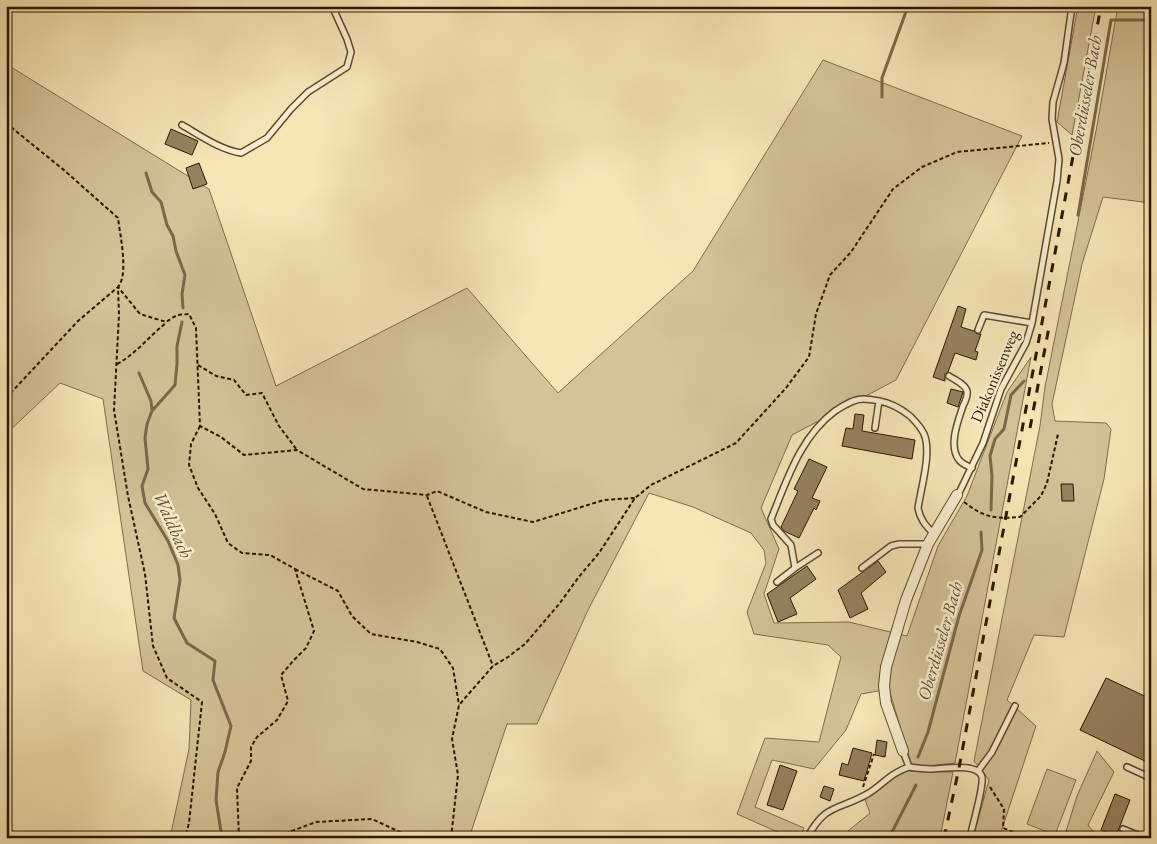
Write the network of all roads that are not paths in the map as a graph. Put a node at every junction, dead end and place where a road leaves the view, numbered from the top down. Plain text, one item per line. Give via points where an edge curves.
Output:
1 (332, 6) edge
2 (1072, 6) edge
3 (182, 125) dead end
4 (1032, 323) junction
5 (978, 330) dead end
6 (949, 376) dead end
7 (879, 401) junction
8 (875, 428) dead end
9 (972, 468) junction
10 (957, 496) joint
11 (933, 533) junction
12 (928, 544) junction
13 (818, 553) dead end
14 (795, 568) junction
15 (862, 568) dead end
16 (777, 582) dead end
17 (1015, 706) dead end
18 (903, 751) joint
19 (1127, 767) dead end
20 (909, 768) junction
21 (978, 771) junction
22 (1151, 778) edge
23 (1123, 829) dead end
24 (807, 838) edge
25 (970, 838) edge
26 (1145, 838) edge

1 - 3 lane via 351,52 346,67 308,92 267,138 241,153 230,151
2 - 4 lane, Diakonissenweg via 1064,63 1053,102 1058,181
4 - 5 lane via 984,315
4 - 9 lane, Diakonissenweg via 1026,344 1001,389
6 - 9 lane via 967,390 955,435 955,450 958,459
7 - 8 lane
7 - 11 lane via 889,402 904,411 924,434 927,450 918,508 924,524
7 - 14 lane via 863,399 841,407 816,429 799,454 772,519 773,525 791,545
9 - 10 lane, Diakonissenweg
10 - 11 street, Diakonissenweg
11 - 12 street, Diakonissenweg
12 - 15 lane via 891,546
12 - 18 street, Diakonissenweg via 906,600 886,667 886,703
13 - 14 lane
14 - 16 lane
17 - 21 lane via 992,752
18 - 20 lane, Diakonissenweg
19 - 22 lane
20 - 21 lane
20 - 24 lane via 892,774 857,800 826,812
21 - 25 lane via 982,779
23 - 26 lane

